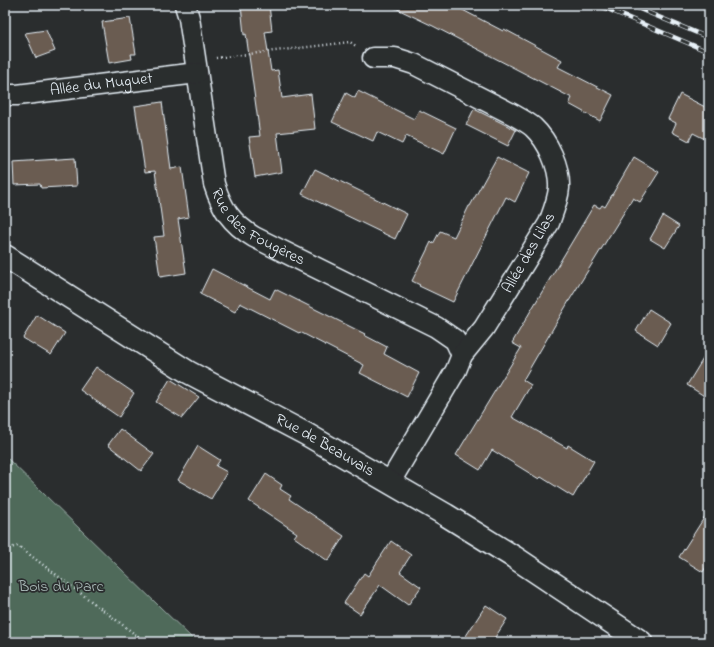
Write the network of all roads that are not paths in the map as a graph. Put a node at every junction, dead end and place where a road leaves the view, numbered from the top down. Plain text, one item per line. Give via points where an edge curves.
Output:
1 (185, 5) edge
2 (373, 58) road end
3 (196, 67) junction
4 (5, 95) edge
5 (5, 256) edge
6 (462, 355) junction
7 (390, 482) junction
8 (641, 642) edge

1 - 3 street, Rue des Fougères
2 - 6 street, Allée des Lilas via 395,58 414,64 512,114 534,128 554,161 559,187 554,211 484,328
3 - 4 street, Allée du Muguet
3 - 6 street, Rue des Fougères via 214,184 222,206 236,224 254,237 436,327 455,340
5 - 7 street, Rue de Beauvais via 195,376 306,434
6 - 7 street, Allée des Lilas via 456,370
7 - 8 street, Rue de Beauvais via 514,557

